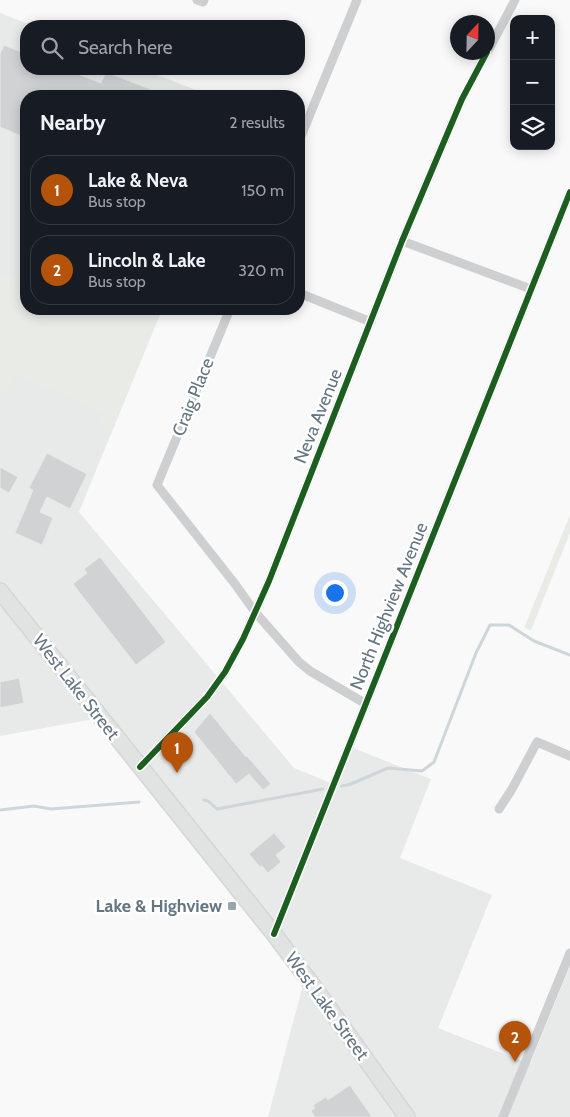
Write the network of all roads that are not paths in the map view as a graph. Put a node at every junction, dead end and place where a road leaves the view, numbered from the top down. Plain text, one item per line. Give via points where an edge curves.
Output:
1 (198, 0) edge
2 (204, 0) edge
3 (357, 0) edge
4 (515, 0) edge
5 (495, 37) edge
6 (483, 60) edge
7 (305, 126) edge
8 (570, 192) edge
9 (402, 242) junction
10 (531, 289) junction
11 (305, 294) edge
12 (228, 315) edge
13 (371, 322) junction
14 (0, 591) edge
15 (255, 612) junction
16 (366, 704) junction
17 (570, 756) edge
18 (140, 767) junction
19 (499, 809) dead end
20 (274, 934) junction
21 (570, 953) edge
22 (407, 1117) edge
23 (503, 1117) edge

1 - 2 street
3 - 7 street
4 - 5 street, Neva Avenue
6 - 9 street, Neva Avenue via 462,99
8 - 10 street, North Highview Avenue
9 - 10 street
9 - 13 street, Neva Avenue
10 - 16 street, North Highview Avenue
11 - 13 street
12 - 15 street, Craig Place via 157,485
13 - 15 street, Neva Avenue
14 - 18 main road, West Lake Street
15 - 16 street via 299,662
15 - 18 street, Neva Avenue via 225,672 207,697
16 - 20 street, North Highview Avenue
17 - 19 street via 537,742
18 - 20 main road, West Lake Street
20 - 22 main road, West Lake Street
21 - 23 street

